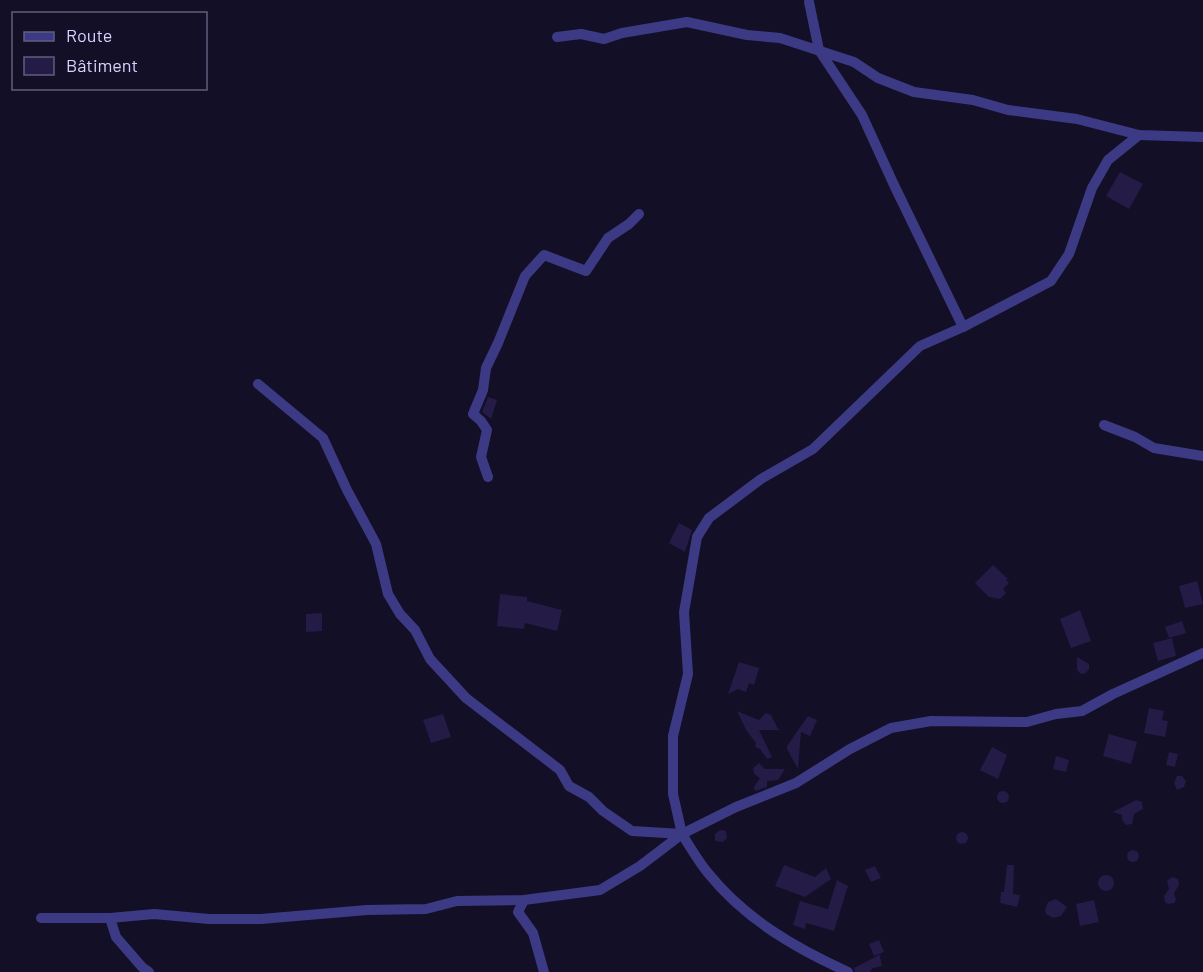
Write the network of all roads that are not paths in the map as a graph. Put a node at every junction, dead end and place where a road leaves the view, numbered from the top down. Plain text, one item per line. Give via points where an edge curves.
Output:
1 (809, 2) dead end
2 (557, 37) dead end
3 (819, 50) junction
4 (1140, 135) junction
5 (1203, 137) edge
6 (639, 214) dead end
7 (963, 327) junction
8 (258, 384) dead end
9 (1104, 425) dead end
10 (1203, 456) edge
11 (488, 477) dead end
12 (1203, 653) edge
13 (682, 834) junction
14 (524, 900) junction
15 (41, 918) dead end
16 (110, 918) junction
17 (149, 972) edge
18 (544, 972) edge
19 (848, 972) edge

1 - 3 street
2 - 3 street via 581,34 604,39 687,22 780,38
3 - 4 street via 854,62 878,78 914,92 1077,119
3 - 7 street via 862,115
4 - 5 street
4 - 7 street via 1108,160 1092,188 1069,254 1051,280
6 - 11 street via 608,238 586,271 544,255 525,276 486,368 483,390 473,414 487,430 481,457
7 - 13 street via 920,346 813,449 761,479 718,511 697,537 684,612 688,674 674,736 673,794
8 - 13 street via 323,438 376,544 388,594 446,678 466,698 560,770 569,786 632,831
9 - 10 street via 1154,448
12 - 13 street via 1082,711 1027,722 931,721 891,728 796,783
13 - 14 street via 600,890
13 - 19 street via 707,873 745,912 786,941
14 - 16 street via 457,901 426,909 261,920 154,914
14 - 18 street via 518,912 533,933
15 - 16 street
16 - 17 street via 116,937

